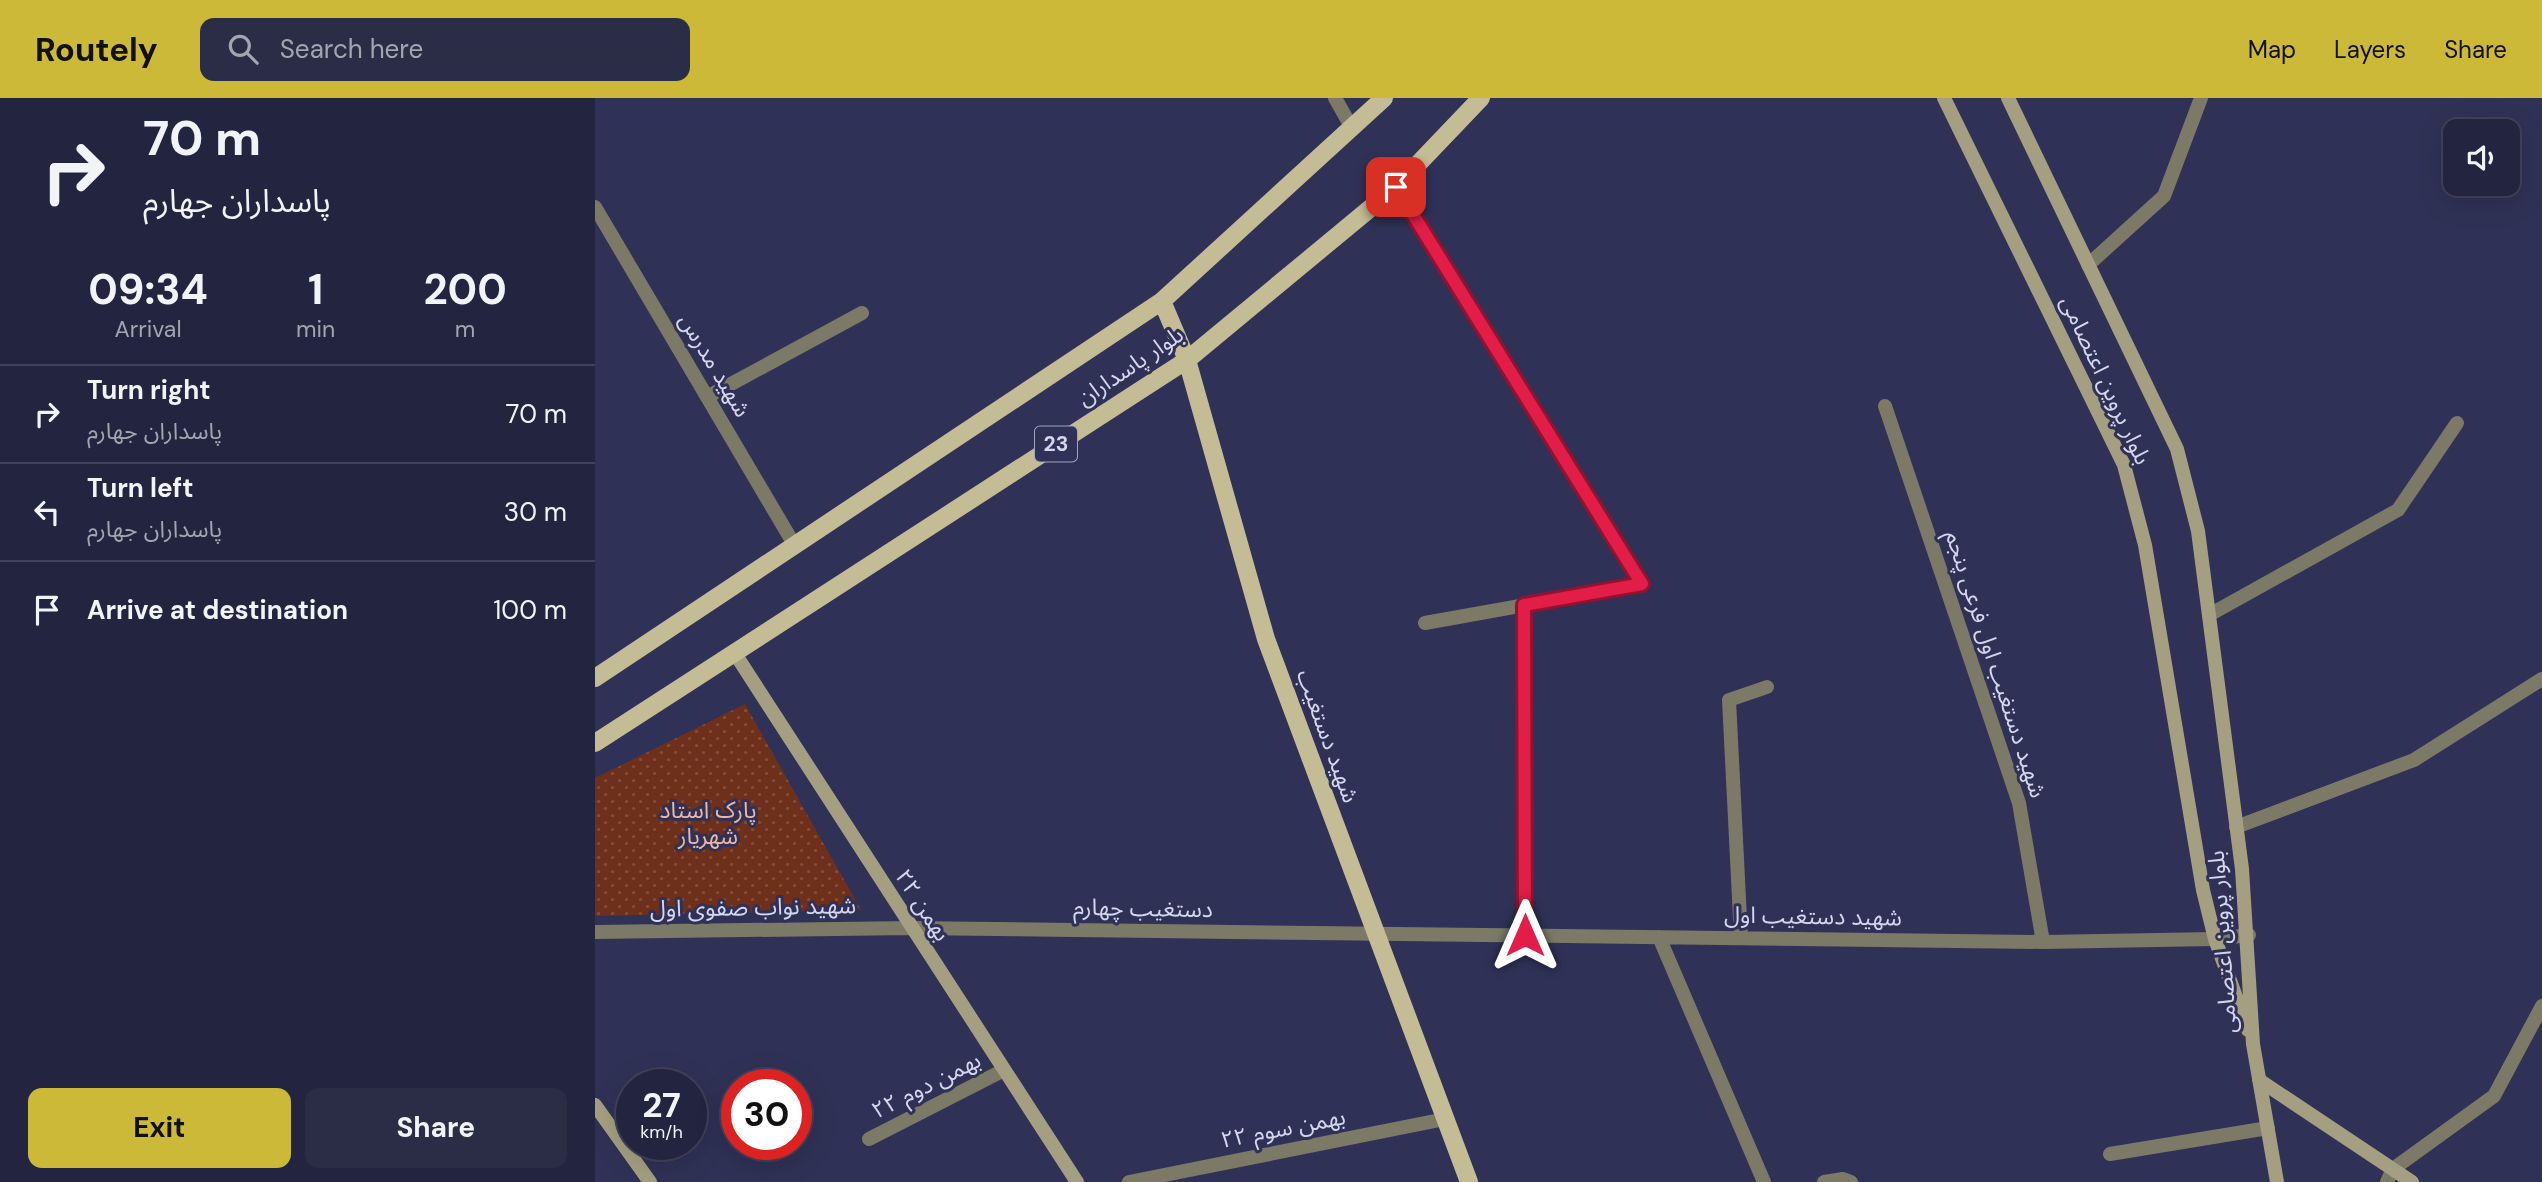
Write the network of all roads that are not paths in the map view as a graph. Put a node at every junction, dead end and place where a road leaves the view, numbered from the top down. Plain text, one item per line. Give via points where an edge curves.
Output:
1 (1335, 98) edge
2 (1371, 98) edge
3 (1384, 98) edge
4 (1482, 98) edge
5 (1944, 98) edge
6 (2008, 98) edge
7 (2201, 98) edge
8 (1359, 123) junction
9 (1396, 187) junction
10 (595, 207) edge
11 (2088, 265) junction
12 (1162, 301) junction
13 (862, 313) dead end
14 (1187, 360) junction
15 (707, 397) junction
16 (1885, 406) dead end
17 (2457, 423) dead end
18 (795, 546) junction
19 (1524, 605) junction
20 (2209, 615) junction
21 (1425, 623) dead end
22 (734, 652) junction
23 (595, 678) edge
24 (2542, 679) edge
25 (1767, 687) dead end
26 (595, 744) edge
27 (2237, 827) junction
28 (911, 928) junction
29 (595, 932) edge
30 (1376, 934) junction
31 (1525, 935) junction
32 (2249, 935) junction
33 (1658, 937) junction
34 (1741, 938) junction
35 (2215, 939) junction
36 (2043, 942) junction
37 (2542, 1006) edge
38 (2253, 1044) junction
39 (1004, 1070) junction
40 (2259, 1080) junction
41 (595, 1105) edge
42 (1445, 1119) junction
43 (2268, 1128) junction
44 (869, 1139) dead end
45 (2110, 1154) dead end
46 (2390, 1176) edge
47 (650, 1182) edge
48 (1077, 1182) edge
49 (1129, 1182) edge
50 (1469, 1182) edge
51 (1763, 1182) edge
52 (1823, 1182) edge
53 (1851, 1182) edge
54 (2277, 1182) edge
55 (2412, 1182) edge

1 - 8 street
2 - 8 main road
3 - 8 main road, بلوار پاسداران / 23
4 - 9 main road, بلوار پاسداران / 23
5 - 35 street, بلوار پروین اعتصامی via 2124,465 2145,545
6 - 11 street, بلوار پروین اعتصامی
7 - 11 street via 2164,196
8 - 12 main road, بلوار پاسداران / 23
9 - 14 main road, بلوار پاسداران / 23
9 - 19 street via 1642,584
10 - 15 street, شهید مدرس
11 - 20 street, بلوار پروین اعتصامی via 2177,449 2198,531
12 - 14 main road, شهید دستغیب
12 - 18 main road, بلوار پاسداران / 23
13 - 15 street
14 - 22 main road, بلوار پاسداران / 23
14 - 30 main road, شهید دستغیب via 1266,639
15 - 18 street, شهید مدرس
16 - 36 street, شهید دستغیب اول فرعی پنجم via 2019,803
17 - 20 street via 2398,510
18 - 23 main road, بلوار پاسداران / 23
19 - 21 street
19 - 31 street
20 - 27 street, بلوار پروین اعتصامی
22 - 26 main road, بلوار پاسداران / 23
22 - 28 street, ۲۲ بهمن
24 - 27 street via 2414,760
25 - 34 street via 1729,700
27 - 32 street, بلوار پروین اعتصامی
28 - 29 street, شهید نواب صفوی اول
28 - 30 street, دستغیب چهارم
28 - 39 street, ۲۲ بهمن
30 - 31 street, شهید دستغیب اول
30 - 42 main road, شهید دستغیب
31 - 33 street, شهید دستغیب اول
32 - 35 street, شهید دستغیب اول
32 - 38 street, بلوار پروین اعتصامی
33 - 34 street, شهید دستغیب اول
33 - 51 street
34 - 36 street, شهید دستغیب اول
35 - 36 street, شهید دستغیب اول
35 - 38 street, بلوار پروین اعتصامی
37 - 46 street via 2494,1096
38 - 40 street
39 - 44 street, ۲۲ بهمن دوم
39 - 48 street, ۲۲ بهمن
40 - 43 street
40 - 46 street
41 - 47 street
42 - 49 street, ۲۲ بهمن سوم
42 - 50 main road, شهید دستغیب
43 - 45 street
43 - 54 street
46 - 55 street
52 - 53 street

